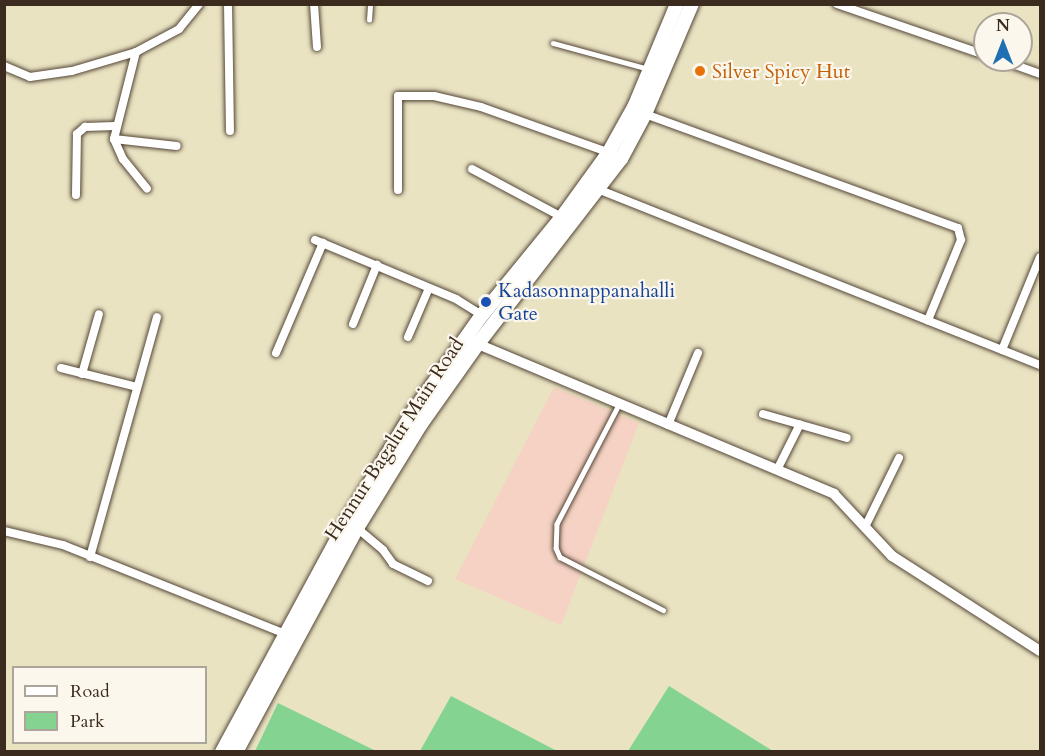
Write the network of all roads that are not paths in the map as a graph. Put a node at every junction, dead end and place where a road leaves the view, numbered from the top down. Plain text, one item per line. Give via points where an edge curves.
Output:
1 (199, 4) edge
2 (228, 4) edge
3 (314, 4) edge
4 (370, 4) edge
5 (677, 4) edge
6 (692, 4) edge
7 (837, 4) edge
8 (369, 20) dead end
9 (553, 43) dead end
10 (317, 47) dead end
11 (973, 51) edge
12 (136, 52) junction
13 (4, 66) edge
14 (650, 70) junction
15 (645, 114) junction
16 (116, 126) junction
17 (230, 131) dead end
18 (114, 139) junction
19 (177, 146) dead end
20 (615, 156) junction
21 (472, 169) dead end
22 (147, 189) dead end
23 (398, 190) dead end
24 (600, 190) junction
25 (76, 195) dead end
26 (562, 218) junction
27 (1041, 257) edge
28 (377, 265) junction
29 (429, 288) junction
30 (99, 314) dead end
31 (482, 315) junction
32 (157, 316) dead end
33 (928, 320) junction
34 (353, 324) dead end
35 (408, 337) dead end
36 (465, 337) junction
37 (477, 345) junction
38 (1002, 350) junction
39 (276, 352) dead end
40 (699, 352) dead end
41 (1041, 365) edge
42 (61, 368) dead end
43 (82, 374) junction
44 (137, 387) junction
45 (619, 405) junction
46 (763, 414) dead end
47 (800, 424) junction
48 (668, 425) junction
49 (848, 438) dead end
50 (899, 458) dead end
51 (777, 470) junction
52 (865, 526) junction
53 (357, 528) junction
54 (4, 531) edge
55 (90, 557) junction
56 (428, 581) dead end
57 (663, 610) dead end
58 (289, 635) junction
59 (1041, 651) edge
60 (222, 752) edge
61 (236, 752) edge

1 - 12 street via 179,29
2 - 17 street
3 - 10 street
4 - 8 lane
5 - 14 main road, Hennur Bagalur Main Road
6 - 15 main road, Hennur Bagalur Main Road
7 - 11 street
9 - 14 lane
12 - 13 street via 72,71 30,77
12 - 16 street
14 - 20 main road, Hennur Bagalur Main Road
15 - 20 main road, Hennur Bagalur Main Road
15 - 33 street via 958,228 961,240
16 - 18 street
16 - 25 street via 85,127 77,134
18 - 19 street
18 - 22 street via 123,159
20 - 23 street via 481,107 434,96 398,96
20 - 24 main road, Hennur Bagalur Main Road
20 - 26 main road, Hennur Bagalur Main Road
21 - 26 street
24 - 33 street
24 - 37 main road, Hennur Bagalur Main Road
26 - 31 main road, Hennur Bagalur Main Road
27 - 38 street
28 - 29 street
28 - 34 street
28 - 39 street via 319,241
29 - 31 street
29 - 35 street
30 - 43 street
31 - 36 main road, Hennur Bagalur Main Road
32 - 44 street
33 - 38 street
36 - 37 street
36 - 58 main road, Hennur Bagalur Main Road via 383,461
37 - 45 street
37 - 53 main road, Hennur Bagalur Main Road via 421,424
38 - 41 street
40 - 48 street
42 - 43 street
43 - 44 street
44 - 55 street
45 - 48 street
45 - 57 lane via 557,524 556,548 560,557
46 - 47 street
47 - 49 street
47 - 51 street
48 - 51 street
50 - 52 street
51 - 52 street via 834,494
52 - 59 street via 892,556
53 - 56 street via 393,564
53 - 58 main road, Hennur Bagalur Main Road
54 - 55 street via 63,544
55 - 58 street
58 - 60 main road, Hennur Bagalur Main Road
58 - 61 main road, Hennur Bagalur Main Road

